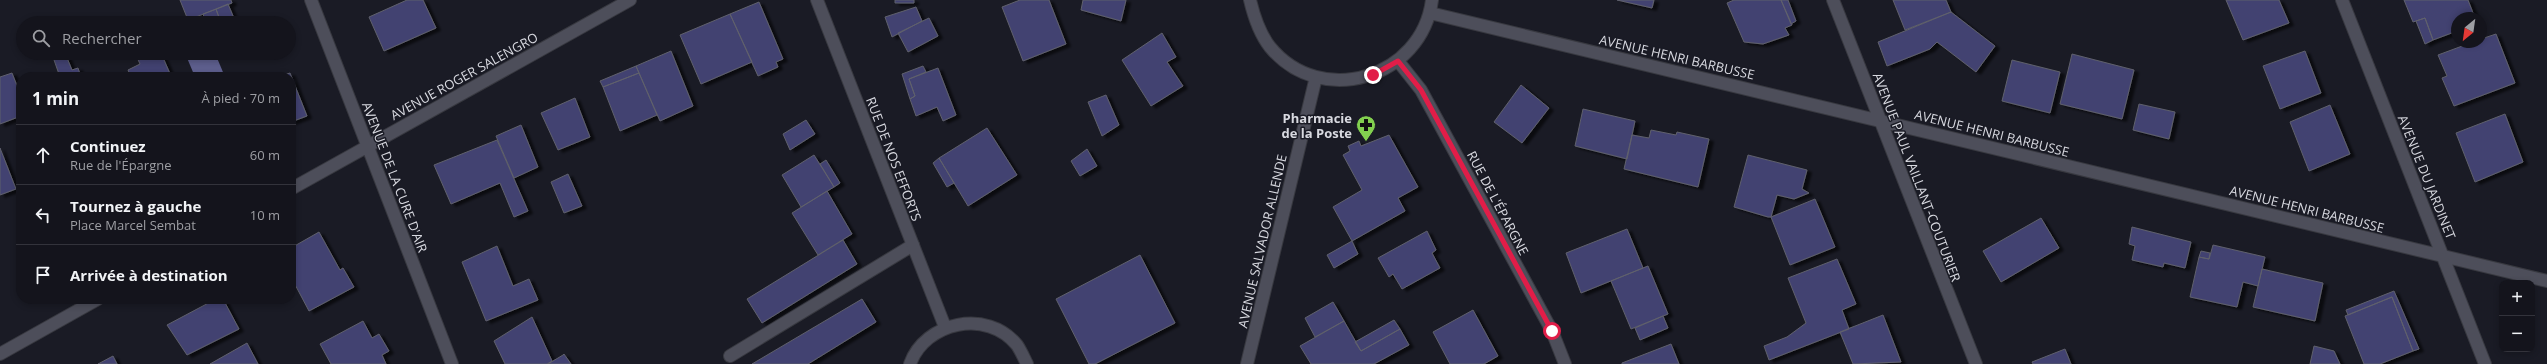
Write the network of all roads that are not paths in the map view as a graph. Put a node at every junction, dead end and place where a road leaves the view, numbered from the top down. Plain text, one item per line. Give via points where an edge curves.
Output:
1 (311, 0) edge
2 (630, 0) edge
3 (818, 0) edge
4 (1250, 0) edge
5 (1432, 0) edge
6 (1833, 0) edge
7 (2342, 0) edge
8 (1430, 13) junction
9 (1398, 61) junction
10 (1316, 77) junction
11 (1880, 120) junction
12 (367, 145) junction
13 (296, 185) edge
14 (913, 245) junction
15 (2443, 256) junction
16 (2547, 281) edge
17 (89, 304) edge
18 (945, 327) junction
19 (0, 354) edge
20 (730, 356) dead end
21 (452, 364) edge
22 (910, 364) edge
23 (1027, 364) edge
24 (1247, 364) edge
25 (1565, 364) edge
26 (1976, 364) edge
27 (2485, 364) edge

1 - 12 street, AVENUE DE LA CURE D'AIR
2 - 12 street, AVENUE ROGER SALENGRO
3 - 14 street, RUE DE NOS EFFORTS
4 - 10 street via 1256,24 1270,47 1291,66
5 - 8 street
6 - 11 street, AVENUE PAUL VAILLANT-COUTURIER
7 - 15 street, AVENUE DU JARDINET
8 - 9 street via 1418,39
8 - 11 street, AVENUE HENRI BARBUSSE
9 - 10 street via 1366,76 1345,81
9 - 25 street, RUE DE L'ÉPARGNE via 1421,90 1552,331
10 - 24 street, AVENUE SALVADOR ALLENDE
11 - 15 street, AVENUE HENRI BARBUSSE
11 - 26 street, AVENUE PAUL VAILLANT-COUTURIER
12 - 13 street, AVENUE ROGER SALENGRO
12 - 21 street, AVENUE DE LA CURE D'AIR
14 - 18 street, RUE DE NOS EFFORTS
14 - 20 street
15 - 16 street, AVENUE HENRI BARBUSSE
15 - 27 street, AVENUE DU JARDINET
17 - 19 street
18 - 22 street via 927,338
18 - 23 street via 971,323 996,329 1016,344

